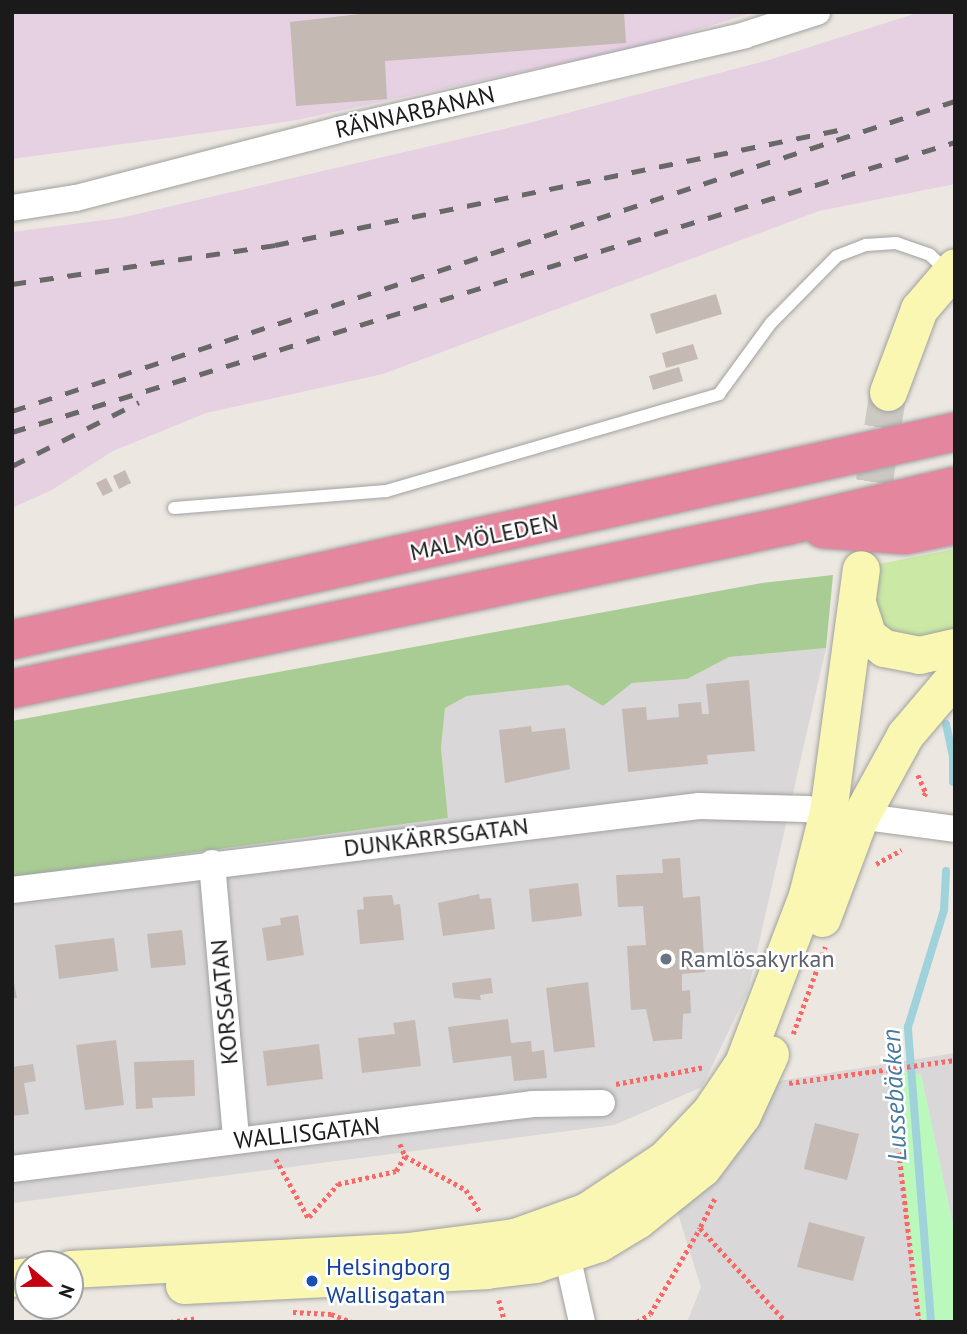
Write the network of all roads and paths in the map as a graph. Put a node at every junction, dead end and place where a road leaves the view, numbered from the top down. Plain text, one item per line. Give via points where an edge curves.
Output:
1 (800, 15) edge
2 (12, 208) edge
3 (952, 270) edge
4 (888, 392) tunnel mouth
5 (955, 405) edge
6 (955, 432) edge
7 (836, 461) junction
8 (955, 485) edge
9 (174, 508) dead end
10 (955, 525) edge
11 (786, 526) junction
12 (12, 640) edge
13 (955, 648) edge
14 (955, 676) edge
15 (12, 690) edge
16 (844, 816) junction
17 (955, 829) edge
18 (906, 850) dead end
19 (212, 863) junction
20 (868, 871) dead end
21 (12, 890) edge
22 (829, 934) dead end
23 (792, 1038) dead end
24 (955, 1060) edge
25 (707, 1066) dead end
26 (889, 1069) junction
27 (779, 1084) dead end
28 (602, 1103) joint
29 (392, 1124) junction
30 (263, 1138) junction
31 (236, 1140) junction
32 (405, 1156) junction
33 (12, 1169) edge
34 (718, 1193) dead end
35 (309, 1217) junction
36 (485, 1221) dead end
37 (700, 1228) junction
38 (310, 1230) dead end
39 (567, 1255) junction
40 (84, 1268) edge
41 (84, 1287) edge
42 (288, 1311) dead end
43 (319, 1314) junction
44 (205, 1317) dead end
45 (170, 1322) edge
46 (316, 1322) edge
47 (352, 1322) edge
48 (582, 1322) edge
49 (637, 1322) edge
50 (786, 1322) edge
51 (919, 1322) edge

1 - 2 street, RÄNNARBANAN via 76,198
3 - 4 street via 919,309
3 - 9 lane via 930,255 896,243 866,245 837,256 771,323 719,394 386,491
5 - 7 highway
6 - 7 highway, MALMÖLEDEN
7 - 12 highway, MALMÖLEDEN
8 - 11 highway
10 - 11 highway via 905,535
11 - 15 highway
13 - 16 street via 919,655 884,648 868,636 859,586
14 - 16 street
16 - 17 street, DUNKÄRRSGATAN
16 - 19 street, DUNKÄRRSGATAN via 699,806
16 - 39 street via 755,1090 736,1124 702,1168 637,1220 599,1243
16 - 40 street via 807,895 743,1063 692,1133 616,1195 552,1226 464,1246
18 - 20 path via 894,851
19 - 21 street, DUNKÄRRSGATAN
19 - 31 street, KORSGATAN
22 - 23 path
24 - 26 path
25 - 28 path via 614,1085
26 - 27 path
26 - 51 path
28 - 29 street, WALLISGATAN via 533,1104
29 - 30 street, WALLISGATAN
29 - 32 path
30 - 31 street, WALLISGATAN
30 - 35 path
31 - 33 street, WALLISGATAN
32 - 35 path via 396,1171 338,1184
32 - 36 path via 466,1190
34 - 37 path
35 - 38 path
37 - 49 path via 650,1314
37 - 50 path
39 - 41 street via 486,1270
39 - 48 street
42 - 43 path
43 - 46 path
43 - 47 path
44 - 45 path

